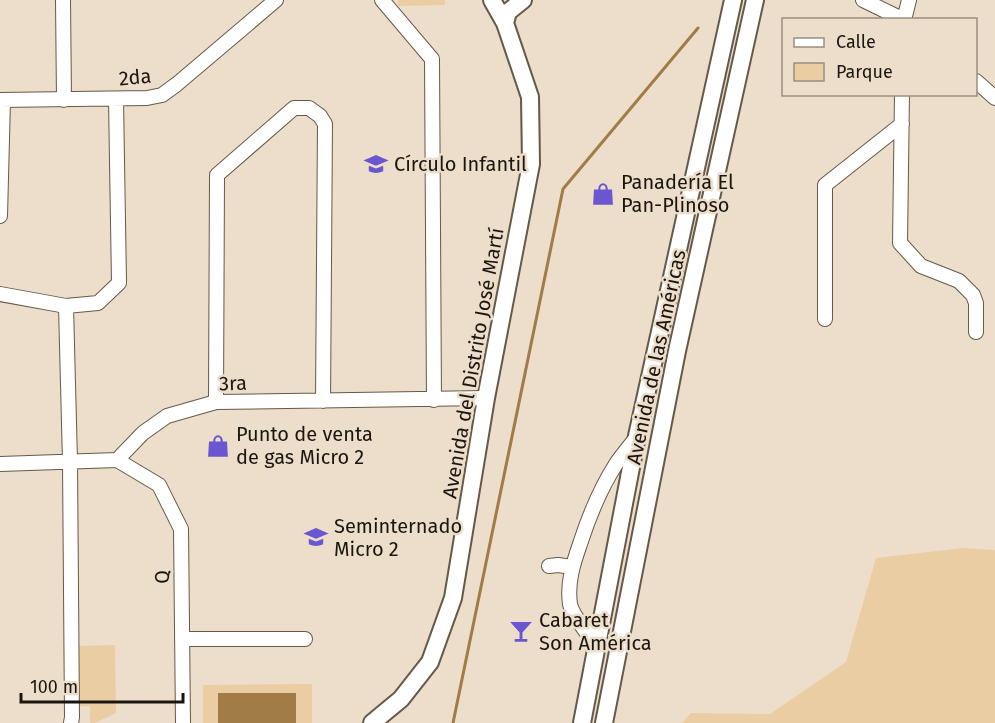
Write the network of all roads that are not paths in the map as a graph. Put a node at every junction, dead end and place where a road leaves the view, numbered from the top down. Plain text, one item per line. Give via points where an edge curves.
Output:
1 (63, 0) edge
2 (276, 0) edge
3 (382, 0) edge
4 (492, 0) edge
5 (522, 0) edge
6 (733, 0) edge
7 (768, 0) edge
8 (863, 0) edge
9 (909, 0) edge
10 (754, 5) edge
11 (900, 18) edge
12 (904, 18) edge
13 (505, 23) junction
14 (977, 83) edge
15 (902, 96) edge
16 (995, 98) edge
17 (116, 99) junction
18 (1, 100) edge
19 (64, 100) junction
20 (902, 124) junction
21 (0, 216) edge
22 (0, 294) edge
23 (66, 306) junction
24 (825, 319) dead end
25 (976, 332) dead end
26 (486, 398) junction
27 (434, 400) junction
28 (323, 401) junction
29 (216, 402) junction
30 (637, 436) junction
31 (117, 460) junction
32 (70, 462) junction
33 (0, 464) edge
34 (549, 566) dead end
35 (572, 567) junction
36 (182, 639) junction
37 (305, 639) dead end
38 (597, 646) junction
39 (73, 719) edge
40 (183, 723) edge
41 (372, 723) edge
42 (582, 723) edge
43 (603, 723) edge

1 - 19 street
2 - 17 street, 2da via 162,95
3 - 27 street via 432,59
4 - 13 main road, Avenida del Distrito José Martí
5 - 13 main road via 508,12
6 - 30 main road, Avenida de las Américas
7 - 10 main road
8 - 11 street
9 - 12 street
10 - 43 main road, Avenida de las Américas via 677,351
13 - 26 main road, Avenida del Distrito José Martí via 530,97 531,164
14 - 16 street
15 - 20 street
17 - 19 street, 2da
17 - 23 street via 119,283 98,303
18 - 19 street, 2da
18 - 21 street
20 - 24 street via 825,185
20 - 25 street via 900,243 921,266 958,281 974,295
22 - 23 street
23 - 32 street
26 - 27 street, 3ra
26 - 41 main road, Avenida del Distrito José Martí via 453,598 430,662 401,699
27 - 28 street, 3ra
28 - 29 street, 3ra
28 - 29 street via 326,124 309,108 294,108 217,175
29 - 31 street, 3ra via 167,416 143,433
30 - 35 street via 604,485
30 - 38 main road, Avenida de las Américas
31 - 32 street
31 - 36 street, Q via 159,485 181,529
32 - 33 street
32 - 39 street
34 - 35 street
35 - 38 street via 570,606
36 - 37 street
36 - 40 street, Q
38 - 42 main road, Avenida de las Américas

